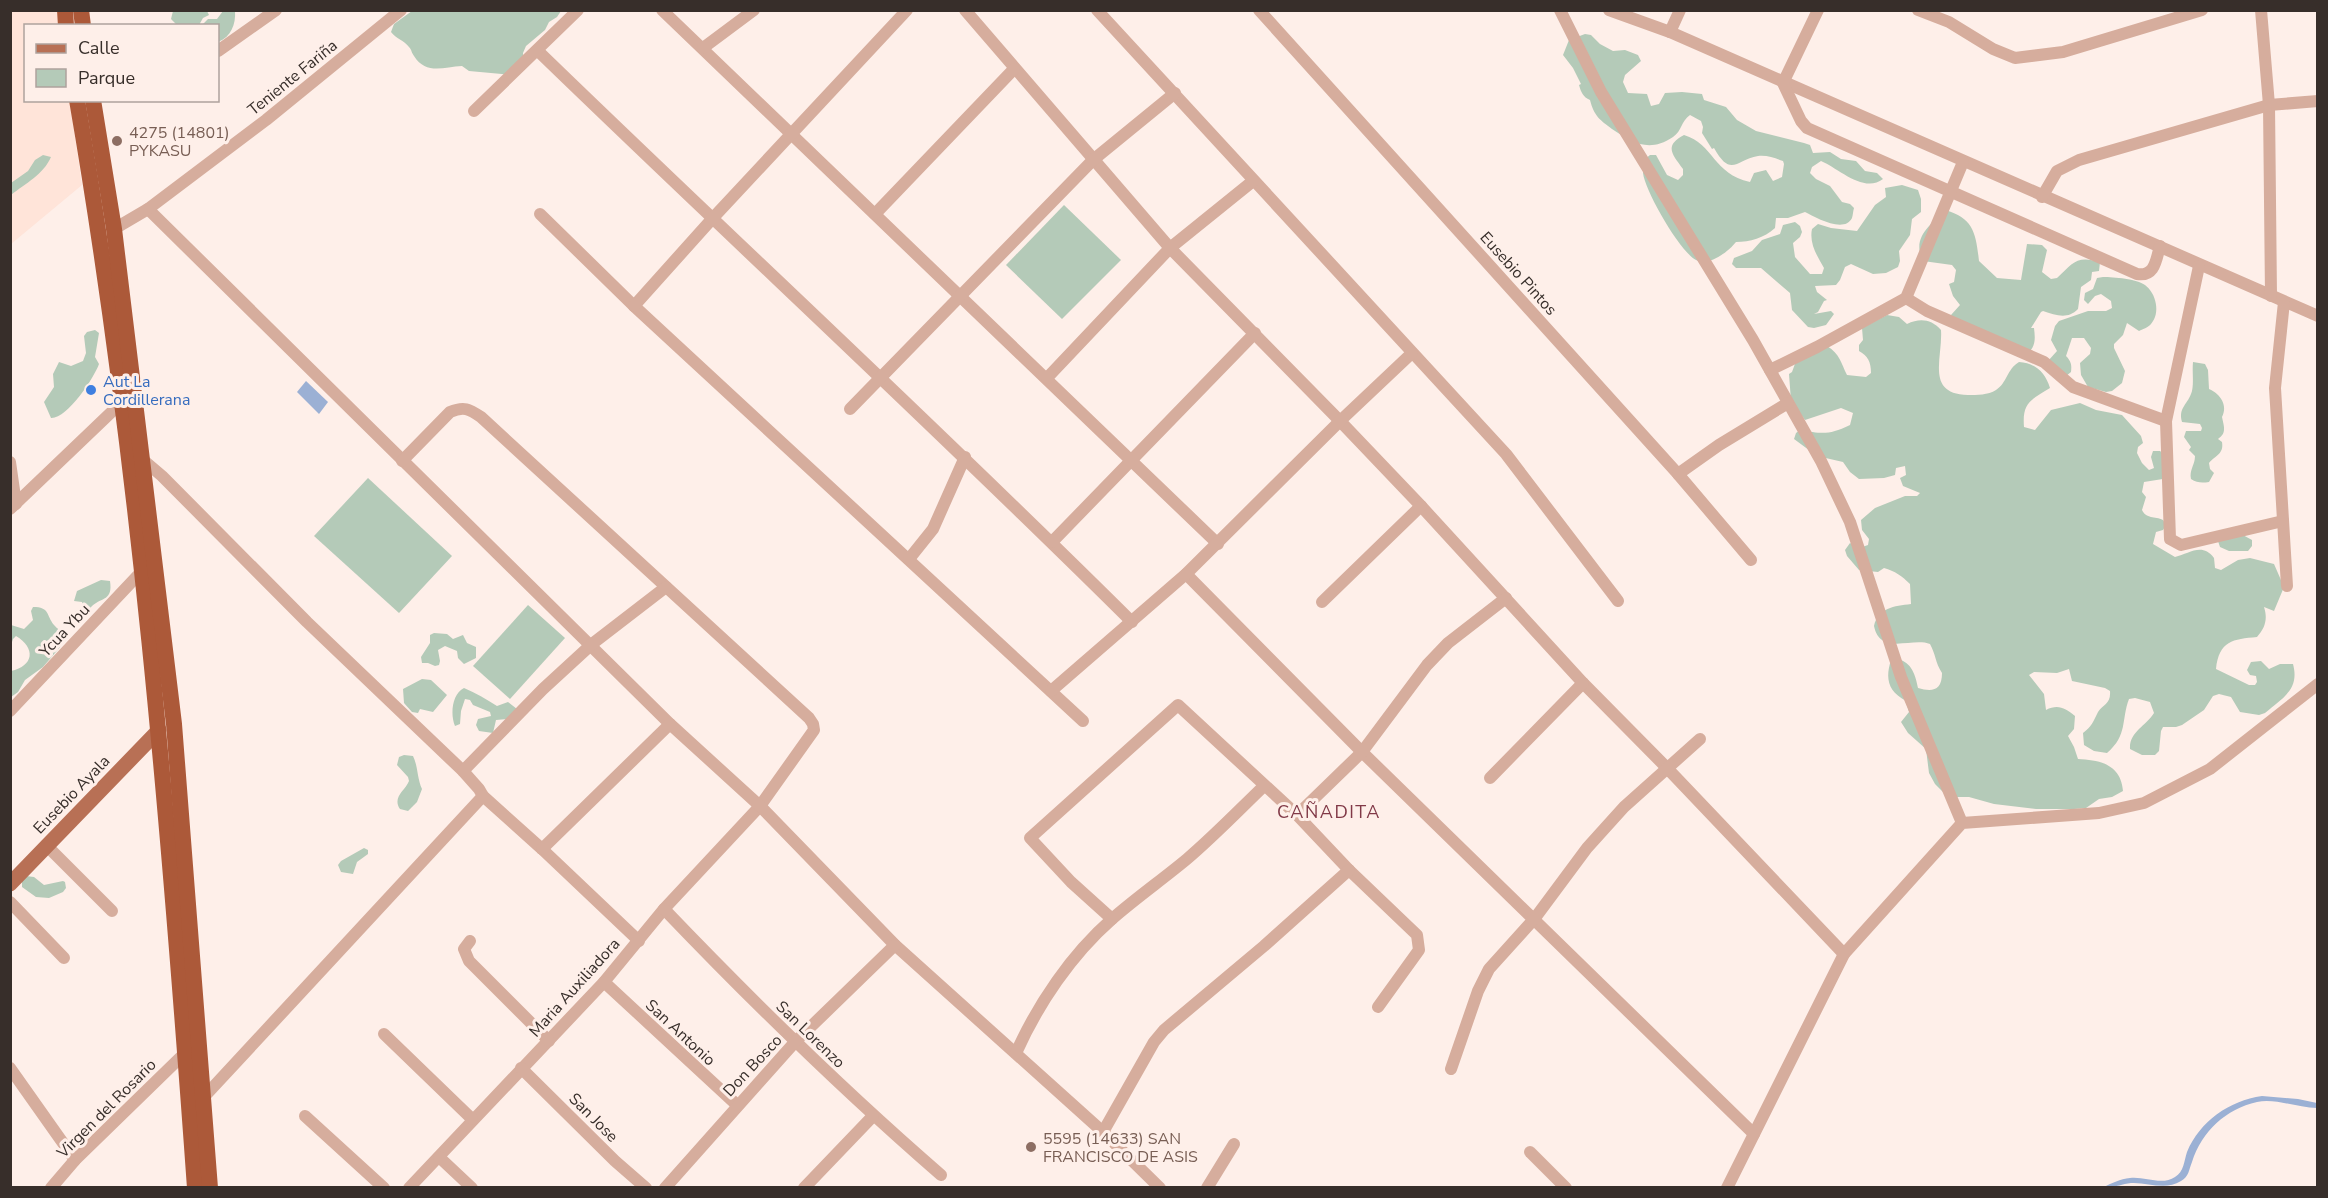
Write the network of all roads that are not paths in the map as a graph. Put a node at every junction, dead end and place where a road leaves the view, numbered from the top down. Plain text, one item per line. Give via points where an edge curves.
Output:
1 (276, 10) edge
2 (401, 10) edge
3 (578, 10) edge
4 (662, 10) edge
5 (754, 10) edge
6 (907, 10) edge
7 (965, 10) edge
8 (1097, 10) edge
9 (1260, 10) edge
10 (1560, 10) edge
11 (1609, 10) edge
12 (1680, 10) edge
13 (1818, 10) edge
14 (1917, 10) edge
15 (2202, 10) edge
16 (2261, 10) edge
17 (1939, 14) edge
18 (1670, 32) junction
19 (703, 48) junction
20 (219, 50) edge
21 (538, 51) junction
22 (1014, 69) junction
23 (1783, 83) junction
24 (1175, 93) junction
25 (2318, 101) edge
26 (77, 102) edge
27 (93, 102) edge
28 (2269, 105) junction
29 (474, 111) dead end
30 (790, 136) junction
31 (1093, 159) junction
32 (1963, 162) junction
33 (1253, 181) junction
34 (1951, 193) junction
35 (2042, 197) junction
36 (148, 208) junction
37 (540, 214) dead end
38 (874, 214) junction
39 (712, 219) junction
40 (107, 232) junction
41 (2160, 246) junction
42 (1170, 248) junction
43 (2199, 266) junction
44 (2271, 296) junction
45 (960, 298) junction
46 (1906, 298) junction
47 (2284, 302) junction
48 (634, 306) junction
49 (2318, 316) edge
50 (1255, 333) junction
51 (1412, 353) junction
52 (1770, 370) junction
53 (880, 378) junction
54 (1047, 378) junction
55 (122, 402) junction
56 (1788, 403) junction
57 (850, 409) dead end
58 (1340, 421) junction
59 (2166, 421) junction
60 (965, 457) junction
61 (142, 459) junction
62 (402, 461) junction
63 (1132, 461) junction
64 (10, 462) edge
65 (1678, 474) junction
66 (1421, 506) junction
67 (13, 507) edge
68 (2283, 521) junction
69 (1052, 543) junction
70 (1218, 544) junction
71 (909, 559) junction
72 (1751, 560) dead end
73 (141, 572) junction
74 (1186, 574) junction
75 (2287, 586) dead end
76 (666, 587) junction
77 (1506, 598) junction
78 (1322, 602) dead end
79 (1618, 602) dead end
80 (1132, 622) junction
81 (592, 644) junction
82 (1583, 683) junction
83 (2318, 684) edge
84 (1051, 691) junction
85 (10, 711) edge
86 (1083, 721) dead end
87 (670, 724) junction
88 (166, 727) junction
89 (1701, 739) dead end
90 (1362, 752) junction
91 (1667, 768) junction
92 (463, 771) junction
93 (1490, 778) dead end
94 (1264, 786) junction
95 (483, 796) junction
96 (760, 806) junction
97 (1297, 815) junction
98 (1962, 823) junction
99 (46, 845) junction
100 (542, 849) junction
101 (1349, 870) junction
102 (10, 884) edge
103 (10, 902) edge
104 (664, 909) junction
105 (112, 911) dead end
106 (1535, 918) junction
107 (1112, 919) junction
108 (470, 941) dead end
109 (639, 941) junction
110 (895, 945) junction
111 (1844, 954) junction
112 (64, 958) dead end
113 (604, 982) junction
114 (1378, 1007) dead end
115 (384, 1034) dead end
116 (549, 1041) junction
117 (795, 1042) junction
118 (186, 1052) junction
119 (1016, 1053) junction
120 (10, 1068) edge
121 (521, 1068) junction
122 (1451, 1069) dead end
123 (203, 1098) junction
124 (737, 1105) junction
125 (305, 1116) dead end
126 (873, 1116) junction
127 (472, 1119) junction
128 (1103, 1132) junction
129 (1754, 1134) junction
130 (1234, 1144) dead end
131 (1530, 1152) dead end
132 (439, 1156) junction
133 (75, 1160) junction
134 (941, 1175) dead end
135 (51, 1188) edge
136 (195, 1188) edge
137 (210, 1188) edge
138 (384, 1188) edge
139 (409, 1188) edge
140 (472, 1188) edge
141 (646, 1188) edge
142 (665, 1188) edge
143 (804, 1188) edge
144 (1160, 1188) edge
145 (1207, 1188) edge
146 (1566, 1188) edge
147 (1727, 1188) edge

1 - 20 street
2 - 36 street, Teniente Fariña via 266,120
3 - 21 street
4 - 19 street
5 - 19 street
6 - 30 street
7 - 22 street
8 - 24 street
9 - 65 street, Eusebio Pintos
10 - 52 street via 1601,92
11 - 18 street
12 - 18 street
13 - 23 street
14 - 17 street
15 - 17 street via 2063,52 2015,58 1993,49
16 - 28 street
18 - 23 street
19 - 30 street
21 - 29 street
21 - 39 street
22 - 31 street
22 - 38 street
23 - 32 street
23 - 34 street via 1807,128
24 - 31 street
24 - 33 street
25 - 28 street
26 - 40 highway
27 - 40 highway
28 - 35 street via 2079,160 2057,171
28 - 44 street
30 - 38 street
30 - 39 street
31 - 42 street
31 - 45 street
32 - 34 street
32 - 35 street
33 - 42 street
33 - 51 street
34 - 41 street via 2137,274 2150,273
34 - 46 street
35 - 41 street
36 - 40 street, Teniente Fariña
36 - 62 street
37 - 48 street
38 - 45 street
39 - 48 street
39 - 53 street
40 - 55 highway
40 - 61 highway
41 - 43 street
42 - 50 street
42 - 54 street
43 - 44 street
43 - 59 street
44 - 47 street
45 - 53 street
45 - 54 street
46 - 52 street
46 - 59 street via 2044,362 2073,387
47 - 49 street
47 - 68 street via 2275,388
48 - 71 street
50 - 58 street
50 - 63 street
51 - 58 street
51 - 79 street via 1506,454
52 - 56 street
53 - 57 street
53 - 60 street
54 - 63 street
55 - 67 street
55 - 73 highway
56 - 65 street
56 - 98 street via 1850,522 1901,677
58 - 66 street
58 - 70 street
59 - 68 street via 2170,539 2181,545
60 - 69 street
60 - 71 street via 933,529
61 - 88 highway
61 - 92 street
62 - 76 street via 450,412 469,409
62 - 81 street
63 - 69 street
63 - 70 street
64 - 67 street
65 - 72 street, Eusebio Pintos
66 - 77 street
66 - 78 street
68 - 75 street
69 - 80 street
70 - 74 street
71 - 84 street
73 - 85 street, Ycua Ybu
73 - 88 highway
74 - 80 street
74 - 90 street
76 - 81 street
76 - 96 street, Maria Auxiliadora via 813,724 814,730
77 - 82 street
77 - 90 street via 1448,643 1427,665
80 - 84 street
81 - 87 street
81 - 92 street
82 - 91 street
82 - 93 street
83 - 98 street via 2210,769 2144,803 2099,813
84 - 86 street
87 - 96 street
87 - 100 street
88 - 99 main road, Eusebio Ayala
88 - 118 highway
88 - 123 highway
89 - 91 street
90 - 97 street
90 - 106 street
91 - 106 street via 1587,848
91 - 111 street
92 - 95 street
94 - 97 street
94 - 107 street via 1189,857
94 - 107 street via 1178,705 1030,838
95 - 100 street
95 - 123 street
96 - 104 street, Maria Auxiliadora
96 - 110 street
97 - 101 street
98 - 111 street
99 - 102 main road, Eusebio Ayala
99 - 105 street
100 - 109 street
101 - 114 street via 1417,934 1419,942 1419,951
101 - 128 street via 1164,1030
103 - 112 street
104 - 109 street, Maria Auxiliadora
104 - 117 street, San Lorenzo
106 - 122 street via 1489,969
106 - 129 street
107 - 119 street via 1084,947 1049,993
108 - 116 street via 464,949 469,961
109 - 113 street, Maria Auxiliadora
110 - 117 street, Don Bosco
110 - 119 street
111 - 129 street
113 - 116 street, Maria Auxiliadora
113 - 124 street, San Antonio
115 - 127 street
116 - 121 street, Maria Auxiliadora
117 - 124 street, Don Bosco
117 - 126 street, San Lorenzo
118 - 133 street, Virgen del Rosario
118 - 136 highway
119 - 128 street
120 - 133 street
121 - 127 street, Maria Auxiliadora
121 - 141 street, San Jose
123 - 137 highway
124 - 142 street, Don Bosco
125 - 138 street
126 - 134 street, San Lorenzo
126 - 143 street
127 - 132 street, Maria Auxiliadora
128 - 144 street
129 - 147 street
130 - 145 street
131 - 146 street
132 - 139 street, Maria Auxiliadora
132 - 140 street
133 - 135 street, Virgen del Rosario

